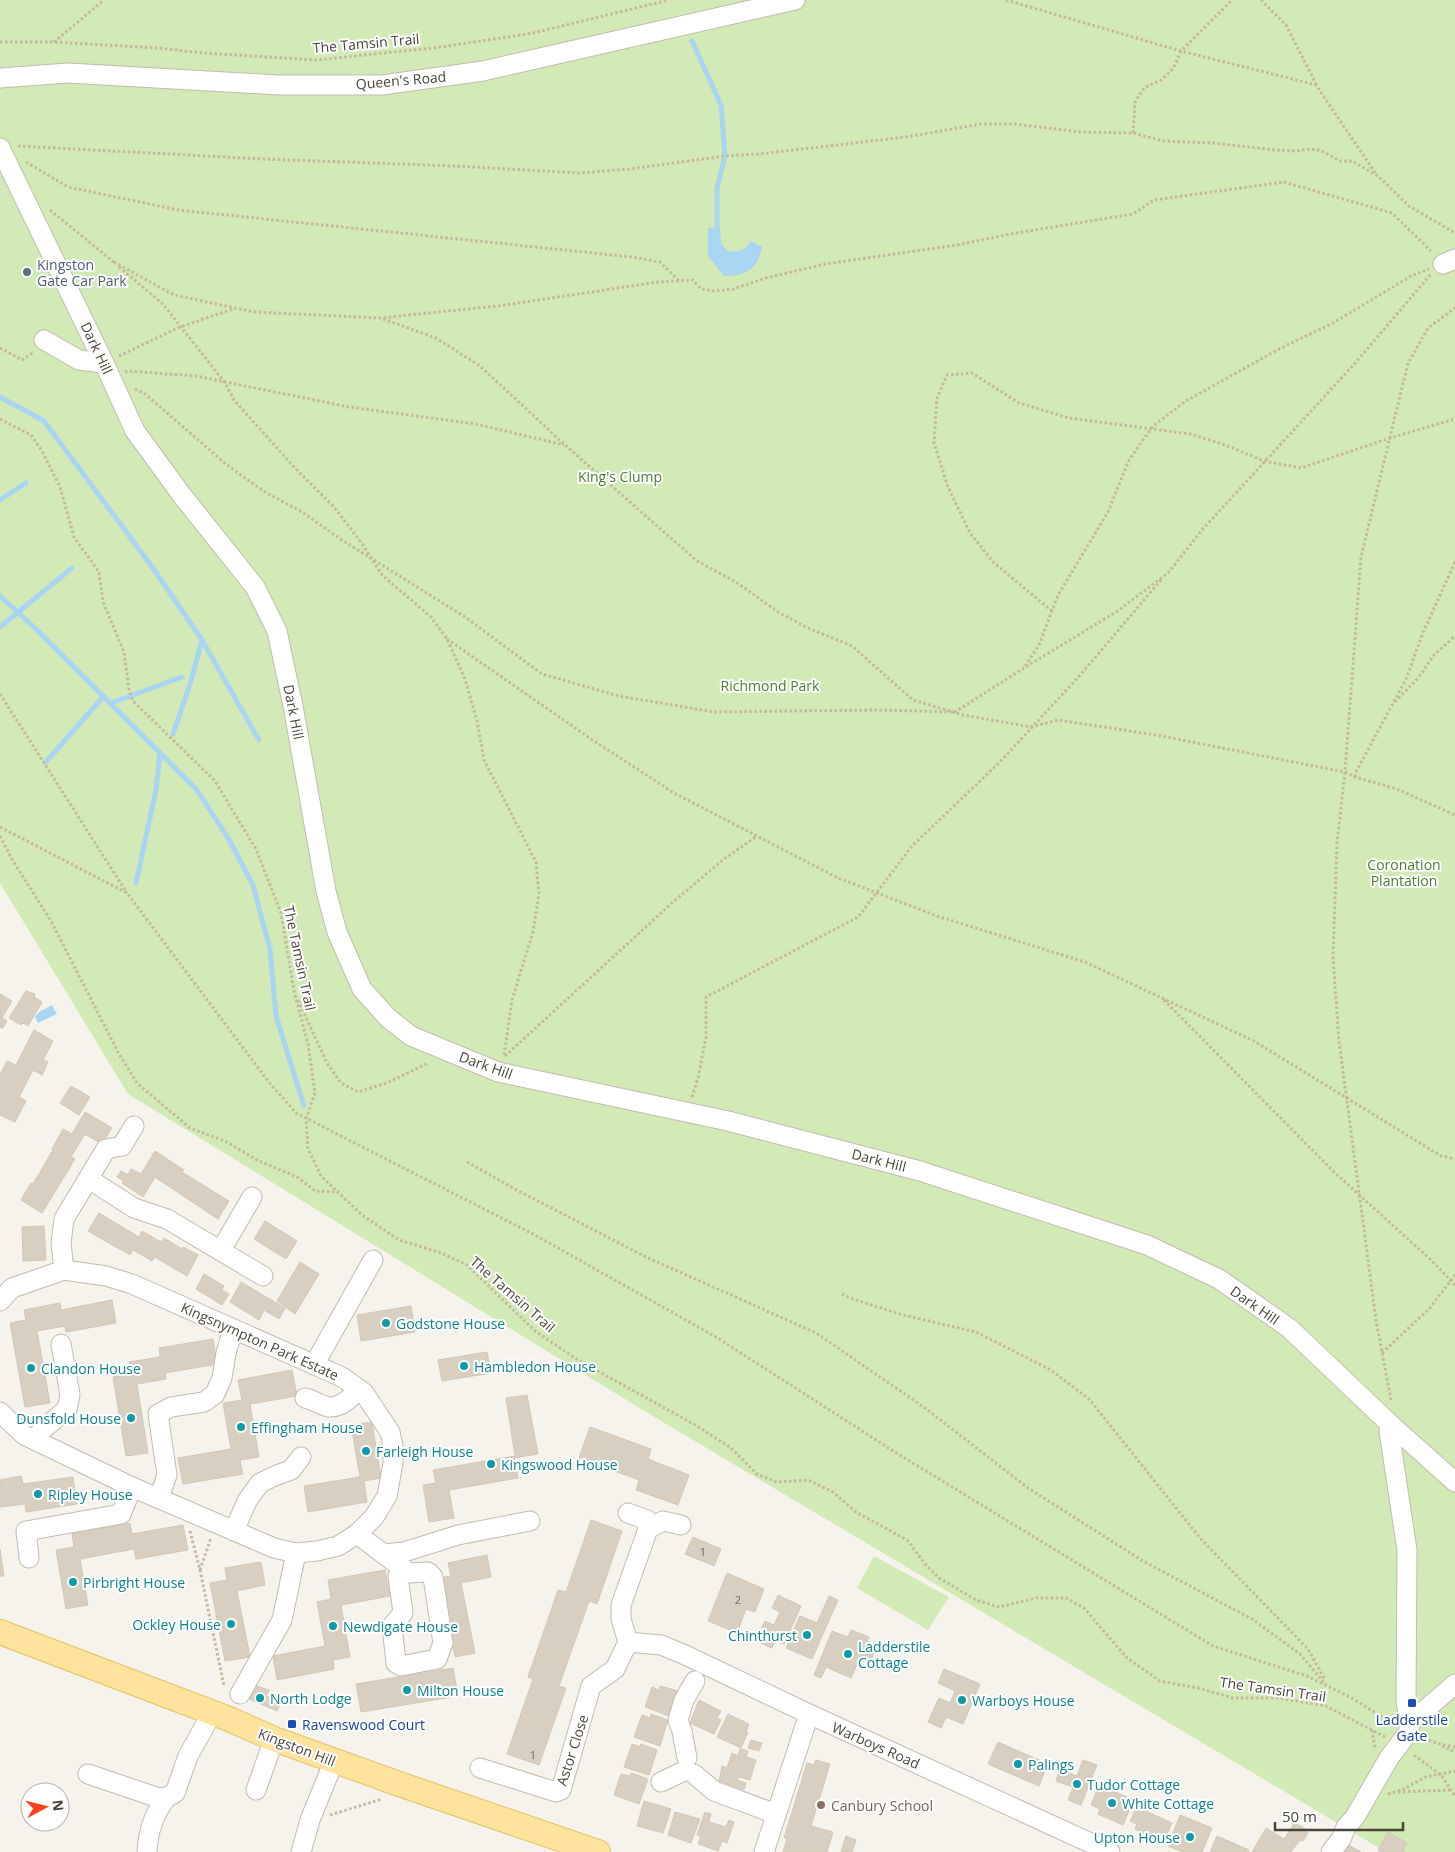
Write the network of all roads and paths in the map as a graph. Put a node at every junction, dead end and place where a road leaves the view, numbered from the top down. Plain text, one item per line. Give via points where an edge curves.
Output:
1 (104, 0) edge
2 (669, 0) edge
3 (795, 0) edge
4 (1006, 0) edge
5 (1232, 0) edge
6 (1262, 0) edge
7 (0, 42) edge
8 (53, 42) junction
9 (1181, 51) junction
10 (0, 78) edge
11 (1316, 84) junction
12 (1133, 132) junction
13 (4, 147) edge
14 (26, 161) dead end
15 (1378, 176) junction
16 (50, 210) dead end
17 (1455, 233) edge
18 (114, 262) junction
19 (1449, 262) edge
20 (679, 281) junction
21 (235, 308) junction
22 (1455, 308) edge
23 (380, 318) junction
24 (180, 327) junction
25 (44, 340) joint
26 (0, 348) edge
27 (108, 371) junction
28 (225, 383) junction
29 (0, 419) edge
30 (1455, 419) edge
31 (1150, 429) junction
32 (1390, 438) junction
33 (565, 445) junction
34 (1264, 461) junction
35 (371, 557) junction
36 (1455, 562) edge
37 (1164, 575) junction
38 (1052, 611) junction
39 (1455, 636) edge
40 (447, 639) junction
41 (1024, 668) junction
42 (0, 694) edge
43 (1391, 706) junction
44 (956, 712) junction
45 (1032, 728) junction
46 (1345, 772) junction
47 (1355, 777) junction
48 (1455, 815) edge
49 (0, 827) edge
50 (0, 836) edge
51 (757, 836) junction
52 (127, 893) junction
53 (876, 893) junction
54 (294, 991) junction
55 (1162, 998) junction
56 (450, 1052) junction
57 (495, 1054) dead end
58 (504, 1057) junction
59 (514, 1059) dead end
60 (1346, 1098) junction
61 (690, 1103) dead end
62 (306, 1119) junction
63 (134, 1126) dead end
64 (1455, 1159) edge
65 (466, 1162) dead end
66 (89, 1179) junction
67 (338, 1192) junction
68 (1360, 1196) junction
69 (252, 1197) dead end
70 (221, 1250) junction
71 (372, 1260) dead end
72 (64, 1270) junction
73 (1455, 1275) edge
74 (263, 1276) dead end
75 (1451, 1281) junction
76 (1455, 1285) edge
77 (842, 1294) dead end
78 (0, 1301) edge
79 (233, 1329) junction
80 (61, 1344) dead end
81 (1382, 1353) junction
82 (314, 1365) junction
83 (359, 1390) junction
84 (305, 1398) dead end
85 (0, 1412) edge
86 (1393, 1427) junction
87 (37, 1441) junction
88 (301, 1457) dead end
89 (1455, 1482) edge
90 (132, 1487) junction
91 (159, 1498) junction
92 (184, 1509) junction
93 (628, 1513) dead end
94 (530, 1521) dead end
95 (216, 1523) junction
96 (681, 1525) dead end
97 (648, 1529) junction
98 (234, 1531) junction
99 (357, 1534) junction
100 (296, 1553) junction
101 (384, 1554) junction
102 (29, 1558) dead end
103 (402, 1568) junction
104 (200, 1570) junction
105 (0, 1632) edge
106 (634, 1642) junction
107 (695, 1681) dead end
108 (1455, 1684) edge
109 (1328, 1687) junction
110 (232, 1691) joint
111 (212, 1713) junction
112 (808, 1714) junction
113 (1406, 1734) junction
114 (274, 1739) junction
115 (1440, 1744) junction
116 (1455, 1747) edge
117 (1455, 1752) edge
118 (334, 1761) junction
119 (480, 1768) dead end
120 (688, 1768) junction
121 (1455, 1771) edge
122 (88, 1774) dead end
123 (1442, 1774) junction
124 (661, 1782) dead end
125 (402, 1785) junction
126 (256, 1790) dead end
127 (1451, 1790) junction
128 (1392, 1793) junction
129 (1455, 1796) edge
130 (167, 1797) junction
131 (1364, 1801) junction
132 (776, 1814) junction
133 (310, 1820) junction
134 (147, 1852) edge
135 (301, 1852) edge
136 (598, 1852) edge
137 (764, 1852) edge
138 (1110, 1852) edge
139 (1331, 1852) edge

1 - 8 path
2 - 8 path, The Tamsin Trail via 534,33 434,48 316,60
3 - 10 street, Queen's Road via 483,72 382,85 278,85 68,73
4 - 9 path
5 - 9 path
6 - 11 path via 1286,24
7 - 8 path, The Tamsin Trail
9 - 11 path
9 - 12 path via 1173,69 1161,80 1144,88 1135,102
11 - 15 path
12 - 13 path via 1080,132 1015,124 981,124 906,137 579,173
12 - 15 path via 1163,141 1213,142 1275,150 1310,148 1340,161 1352,161
13 - 27 street, Dark Hill
14 - 20 path via 68,187 178,210 632,257 660,262
15 - 17 path via 1409,206
16 - 18 path
18 - 21 path via 174,295
18 - 24 path via 163,304
19 - 20 path via 1392,213 1284,182 1154,200 1133,214 825,264 733,289 714,291 701,289 693,280
19 - 31 path via 1411,276 1333,324 1279,349 1186,401
19 - 34 path via 1426,279 1357,361
20 - 23 path via 498,306
21 - 23 path via 254,312
21 - 24 path
22 - 32 path via 1428,328 1408,364
23 - 33 path via 436,338 480,366
24 - 27 path
24 - 28 path
25 - 26 path via 22,360
25 - 27 street via 79,360
27 - 28 path via 196,376
27 - 35 path via 144,393 227,465 265,492
27 - 56 street, Dark Hill via 135,431 255,587 277,631 326,891 337,932 362,989 388,1018 411,1036
28 - 33 path via 349,407 476,424
28 - 35 path via 234,400 334,507
29 - 54 path, The Tamsin Trail via 31,435 60,488 74,537 99,572 103,602 124,652 133,701 215,781 256,849 280,913
30 - 32 path
31 - 34 path via 1190,434
31 - 38 path via 1129,460 1108,512 1058,595
31 - 38 path via 1069,418 1019,403 972,373 946,375 937,398 934,443 948,487 970,532 993,562
32 - 34 path via 1301,468
32 - 46 path via 1361,557
33 - 44 path via 696,561 736,582 808,628 852,646 913,700
34 - 37 path
35 - 40 path via 382,574 432,618
35 - 44 path via 465,617 542,674 619,696 714,712
36 - 43 path
37 - 41 path via 1116,612
37 - 45 path
38 - 41 path
39 - 43 path via 1434,655 1419,677
40 - 51 path via 674,793
40 - 58 path via 465,679 484,760 536,862 539,894 533,932 512,1000
41 - 44 path
42 - 52 path
43 - 47 path
44 - 45 path
45 - 46 path via 1058,720 1156,735
45 - 53 path via 912,846
46 - 47 path
46 - 60 path via 1337,843 1333,957
47 - 48 path via 1397,789
49 - 52 path
50 - 67 path via 51,921 136,1083 190,1128 225,1141 257,1160 297,1177 315,1191
51 - 53 path via 838,878
51 - 58 path via 672,903
52 - 62 path via 268,1081 296,1113
53 - 55 path via 937,916 1085,962
53 - 61 path via 858,916 706,997 706,1037
54 - 56 path via 326,1063 340,1083 358,1092 389,1082
54 - 62 path, The Tamsin Trail via 308,1044 315,1093
55 - 60 path via 1254,1042
55 - 68 path
56 - 86 street, Dark Hill via 498,1072 728,1121 920,1171 1147,1245 1219,1279 1289,1328
57 - 58 path
58 - 59 path
60 - 64 path via 1441,1156
60 - 68 path
62 - 67 path, The Tamsin Trail via 308,1149 321,1176
62 - 109 path via 535,1235 716,1337 898,1454 1213,1646 1307,1676
63 - 66 street via 122,1146 106,1149
65 - 109 path via 646,1257 816,1333 925,1408 1028,1488 1143,1561 1252,1619 1300,1654
66 - 70 street via 134,1208 167,1219
66 - 72 street via 64,1219 61,1243
67 - 113 path, The Tamsin Trail via 362,1215 399,1240 441,1253 466,1266 535,1331 578,1360 697,1426 730,1448 757,1474 776,1482 808,1480 833,1492 856,1512 907,1540 939,1578 976,1600 999,1606 1036,1598 1066,1598 1084,1608 1127,1658 1160,1681 1233,1698 1279,1698 1326,1706
68 - 75 path
68 - 81 path
69 - 70 street
70 - 74 street
71 - 82 street
72 - 78 street, Kingsnympton Park Estate via 12,1288
72 - 79 street, Kingsnympton Park Estate via 106,1276 132,1284
73 - 75 path
75 - 76 path
75 - 81 path via 1429,1309
77 - 109 path via 903,1315 976,1332 1052,1370 1089,1398 1200,1538 1308,1649
79 - 82 street, Kingsnympton Park Estate
79 - 91 street via 215,1394 204,1402 171,1408 158,1414 168,1475
80 - 87 street via 70,1395 68,1409 41,1431
81 - 86 path
82 - 83 street, Kingsnympton Park Estate via 342,1377
83 - 84 street via 351,1399 327,1407
83 - 99 street, Kingsnympton Park Estate via 390,1432 393,1463 387,1496 374,1517
85 - 87 street, Kingsnympton Park Estate via 24,1435
86 - 89 street, Dark Hill
86 - 113 street via 1389,1431 1407,1550
87 - 90 street, Kingsnympton Park Estate
88 - 98 street via 291,1470 260,1483 247,1501
90 - 91 street, Kingsnympton Park Estate
90 - 102 street via 121,1514 26,1531
91 - 92 street, Kingsnympton Park Estate
92 - 95 street, Kingsnympton Park Estate
92 - 104 path
93 - 97 street via 647,1520
94 - 101 street
95 - 98 street, Kingsnympton Park Estate
95 - 104 path
96 - 97 street via 663,1520
97 - 106 street via 621,1606 621,1620
98 - 100 street, Kingsnympton Park Estate via 274,1548
99 - 100 street, Kingsnympton Park Estate via 338,1546
99 - 101 street
100 - 110 street via 282,1620
101 - 103 street
103 - 103 street via 409,1573 428,1572 433,1577 442,1643 437,1659 401,1666 396,1663 392,1626 403,1612 398,1576
104 - 110 path
105 - 111 main road, Kingston Hill
106 - 112 street, Warboys Road via 661,1645 683,1654
106 - 119 street, Astor Close via 615,1669 591,1686 561,1790 556,1792
107 - 120 street via 678,1720
108 - 113 street
109 - 113 path via 1350,1697
111 - 114 main road, Kingston Hill
111 - 130 street via 188,1756 175,1793
112 - 132 street
112 - 138 street, Warboys Road
113 - 115 path
113 - 123 path, The Tamsin Trail
113 - 131 street
114 - 118 main road, Kingston Hill
114 - 126 street
115 - 116 path
115 - 117 path
118 - 125 main road, Kingston Hill
118 - 133 street
120 - 124 street
120 - 132 street via 714,1791
121 - 123 path
122 - 130 street via 159,1798
123 - 127 path, The Tamsin Trail
123 - 128 path via 1425,1777
125 - 133 path via 394,1796
125 - 136 main road, Kingston Hill
127 - 128 path
127 - 129 path, The Tamsin Trail
128 - 131 path
130 - 134 street via 152,1821
131 - 139 street
132 - 137 street
133 - 135 street

